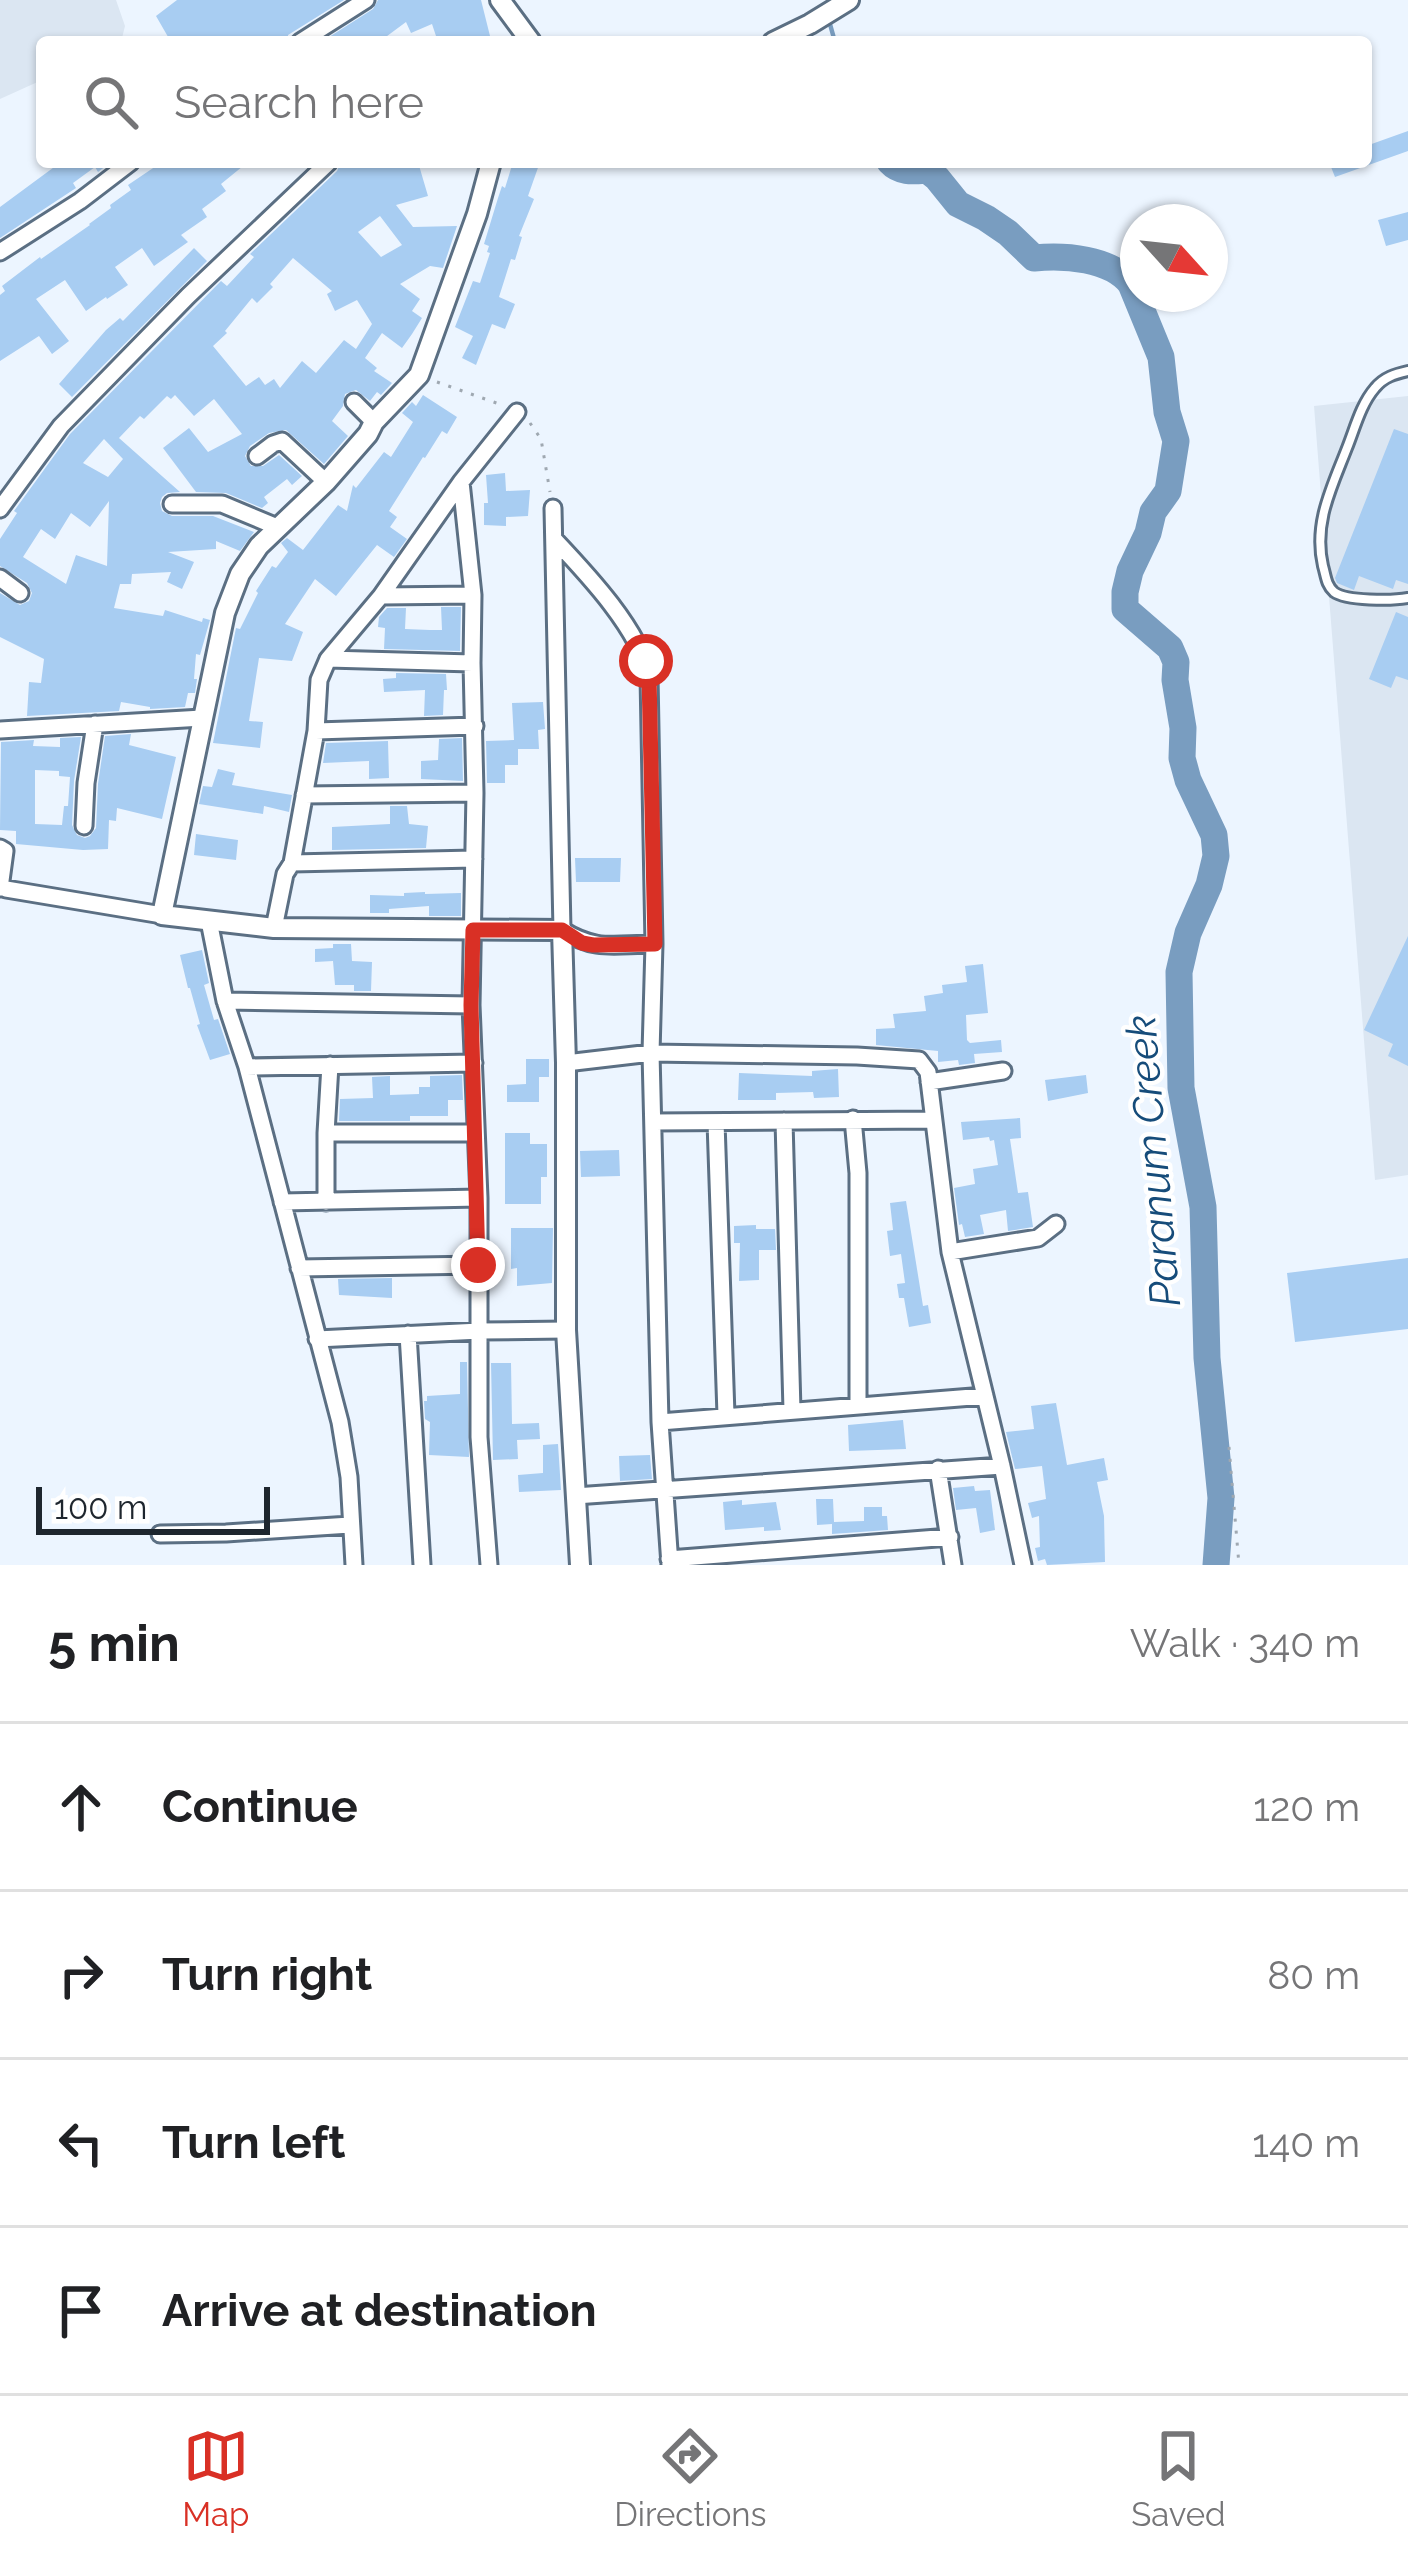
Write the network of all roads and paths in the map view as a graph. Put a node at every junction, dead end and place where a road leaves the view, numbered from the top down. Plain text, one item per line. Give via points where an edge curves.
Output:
1 (366, 0) edge
2 (500, 0) edge
3 (848, 1) edge
4 (309, 36) edge
5 (522, 36) edge
6 (785, 36) edge
7 (123, 168) edge
8 (323, 168) edge
9 (489, 168) edge
10 (0, 252) edge
11 (1408, 371) edge
12 (419, 375) junction
13 (354, 402) dead end
14 (517, 412) junction
15 (374, 422) junction
16 (257, 456) dead end
17 (326, 482) junction
18 (460, 482) junction
19 (172, 504) dead end
20 (553, 508) joint
21 (0, 509) edge
22 (277, 527) junction
23 (555, 540) junction
24 (0, 578) edge
25 (20, 593) dead end
26 (473, 595) junction
27 (381, 596) junction
28 (1408, 598) edge
29 (328, 659) junction
30 (472, 663) junction
31 (202, 718) junction
32 (94, 724) junction
33 (475, 726) junction
34 (0, 730) edge
35 (316, 731) junction
36 (475, 793) junction
37 (304, 795) junction
38 (84, 826) dead end
39 (0, 848) edge
40 (474, 859) junction
41 (292, 863) junction
42 (0, 887) edge
43 (162, 915) junction
44 (209, 921) junction
45 (274, 928) junction
46 (473, 930) junction
47 (562, 930) junction
48 (655, 944) junction
49 (225, 1001) junction
50 (471, 1005) junction
51 (651, 1053) junction
52 (566, 1063) junction
53 (474, 1064) junction
54 (330, 1065) junction
55 (247, 1067) junction
56 (1003, 1071) dead end
57 (929, 1082) junction
58 (854, 1119) junction
59 (784, 1120) junction
60 (932, 1120) junction
61 (653, 1122) junction
62 (716, 1122) junction
63 (326, 1133) junction
64 (476, 1133) junction
65 (478, 1198) junction
66 (282, 1202) junction
67 (326, 1202) junction
68 (1056, 1224) dead end
69 (950, 1252) junction
70 (478, 1265) junction
71 (299, 1268) junction
72 (566, 1330) junction
73 (480, 1331) junction
74 (408, 1334) junction
75 (317, 1340) junction
76 (985, 1396) junction
77 (858, 1406) junction
78 (792, 1410) junction
79 (726, 1415) junction
80 (660, 1422) junction
81 (1229, 1447) dead end
82 (1002, 1466) junction
83 (938, 1469) junction
84 (665, 1489) junction
85 (575, 1496) junction
86 (350, 1525) junction
87 (160, 1534) dead end
88 (950, 1537) junction
89 (669, 1562) edge
90 (354, 1565) edge
91 (422, 1565) edge
92 (489, 1565) edge
93 (580, 1565) edge
94 (953, 1565) edge
95 (1022, 1565) edge
96 (1240, 1565) edge

1 - 4 street
2 - 5 street
3 - 6 street
7 - 10 street
8 - 21 street via 61,426
9 - 12 street
11 - 28 lane via 1378,383 1366,401 1319,532 1337,596
12 - 14 path
12 - 15 street
13 - 15 street
14 - 18 street
14 - 20 path via 541,439
15 - 17 street
16 - 17 street via 282,441
17 - 22 street
18 - 26 street
18 - 27 street
19 - 22 street via 222,504
20 - 23 street
22 - 31 street via 234,589
23 - 47 street
23 - 48 street via 594,581 646,661
24 - 25 street
26 - 27 street
26 - 30 street
27 - 29 street
29 - 30 street
29 - 35 street
30 - 33 street
31 - 32 street
31 - 43 street
32 - 34 street
32 - 38 street
33 - 35 street
33 - 36 street
35 - 37 street
36 - 37 street
36 - 40 street
37 - 41 street
39 - 42 street
40 - 41 street
40 - 46 street
41 - 45 street
42 - 43 street
43 - 44 street
44 - 45 street
44 - 49 street
45 - 46 street
46 - 47 street
46 - 50 street
47 - 48 street via 593,945
47 - 52 street
48 - 51 street
49 - 50 street
49 - 55 street
50 - 53 street
51 - 52 street
51 - 57 street via 919,1060
51 - 61 street
52 - 72 street
53 - 54 street
53 - 64 street
54 - 55 street
54 - 63 street
55 - 66 street
56 - 57 street
57 - 60 street
58 - 59 street
58 - 60 street
58 - 77 street
59 - 62 street
59 - 78 street
60 - 69 street
61 - 62 street
61 - 80 street
62 - 79 street
63 - 64 street
63 - 67 street
64 - 65 street
65 - 67 street
65 - 70 street
66 - 67 street
66 - 71 street
68 - 69 street via 1038,1238
69 - 76 street
70 - 71 street
70 - 73 street
71 - 75 street
72 - 73 street
72 - 85 street
73 - 74 street
73 - 92 street
74 - 75 street
74 - 91 street
75 - 86 street via 343,1440
76 - 77 street
76 - 82 street
77 - 78 street
78 - 79 street
79 - 80 street
80 - 84 street
81 - 96 path
82 - 83 street
82 - 95 street
83 - 84 street
83 - 88 street
84 - 85 street
84 - 89 street
85 - 93 street
86 - 87 street
86 - 90 street
88 - 89 street
88 - 94 street

